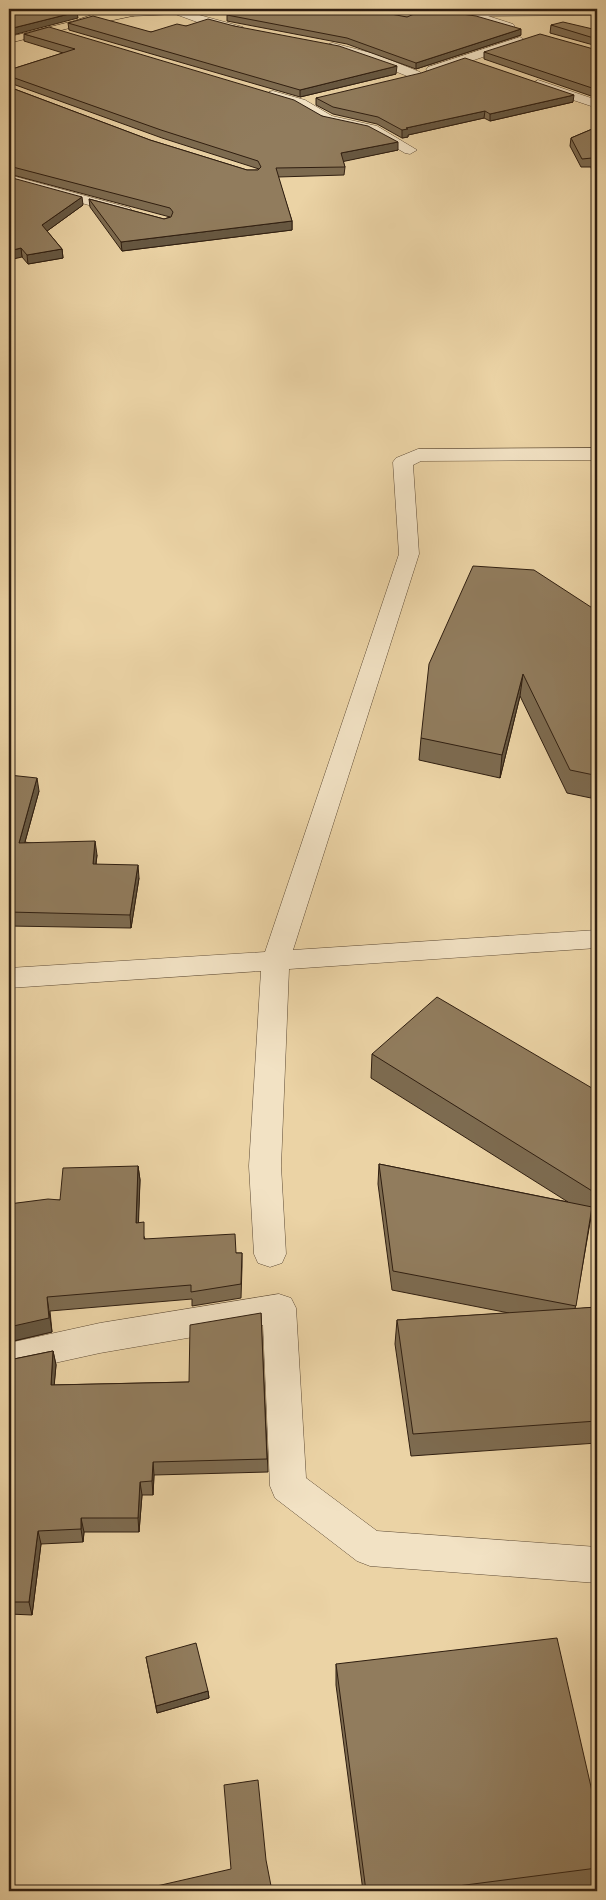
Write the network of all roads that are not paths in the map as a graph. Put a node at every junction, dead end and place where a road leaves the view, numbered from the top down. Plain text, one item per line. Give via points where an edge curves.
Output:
1 (121, 9) edge
2 (152, 9) edge
3 (197, 9) edge
4 (421, 9) edge
5 (178, 11) junction
6 (597, 12) edge
7 (133, 13) junction
8 (464, 13) junction
9 (78, 24) junction
10 (51, 30) junction
11 (255, 32) edge
12 (78, 38) edge
13 (9, 40) edge
14 (323, 45) edge
15 (466, 59) junction
16 (484, 66) edge
17 (416, 75) junction
18 (522, 79) edge
19 (397, 80) edge
20 (262, 92) edge
21 (319, 98) edge
22 (300, 103) junction
23 (597, 104) edge
24 (410, 150) dead end
25 (9, 179) edge
26 (137, 214) edge
27 (597, 454) edge
28 (597, 939) edge
29 (276, 960) junction
30 (9, 978) edge
31 (270, 1254) dead end
32 (9, 1358) edge
33 (597, 1565) edge

1 - 9 highway
2 - 7 highway
3 - 5 street
4 - 8 street
5 - 7 street
5 - 11 street via 201,20
6 - 8 street
7 - 9 highway
8 - 15 street via 529,35
9 - 10 highway
10 - 12 street
10 - 13 highway
14 - 17 street via 371,57
15 - 16 street
15 - 17 street
17 - 19 street
18 - 23 street
20 - 22 street
21 - 22 street
22 - 24 street via 328,119 372,129
25 - 26 street
27 - 29 street via 418,455 403,462 409,554
28 - 29 street
29 - 30 street
29 - 31 street via 265,1166
32 - 33 street via 100,1338 279,1308 288,1486 370,1548

